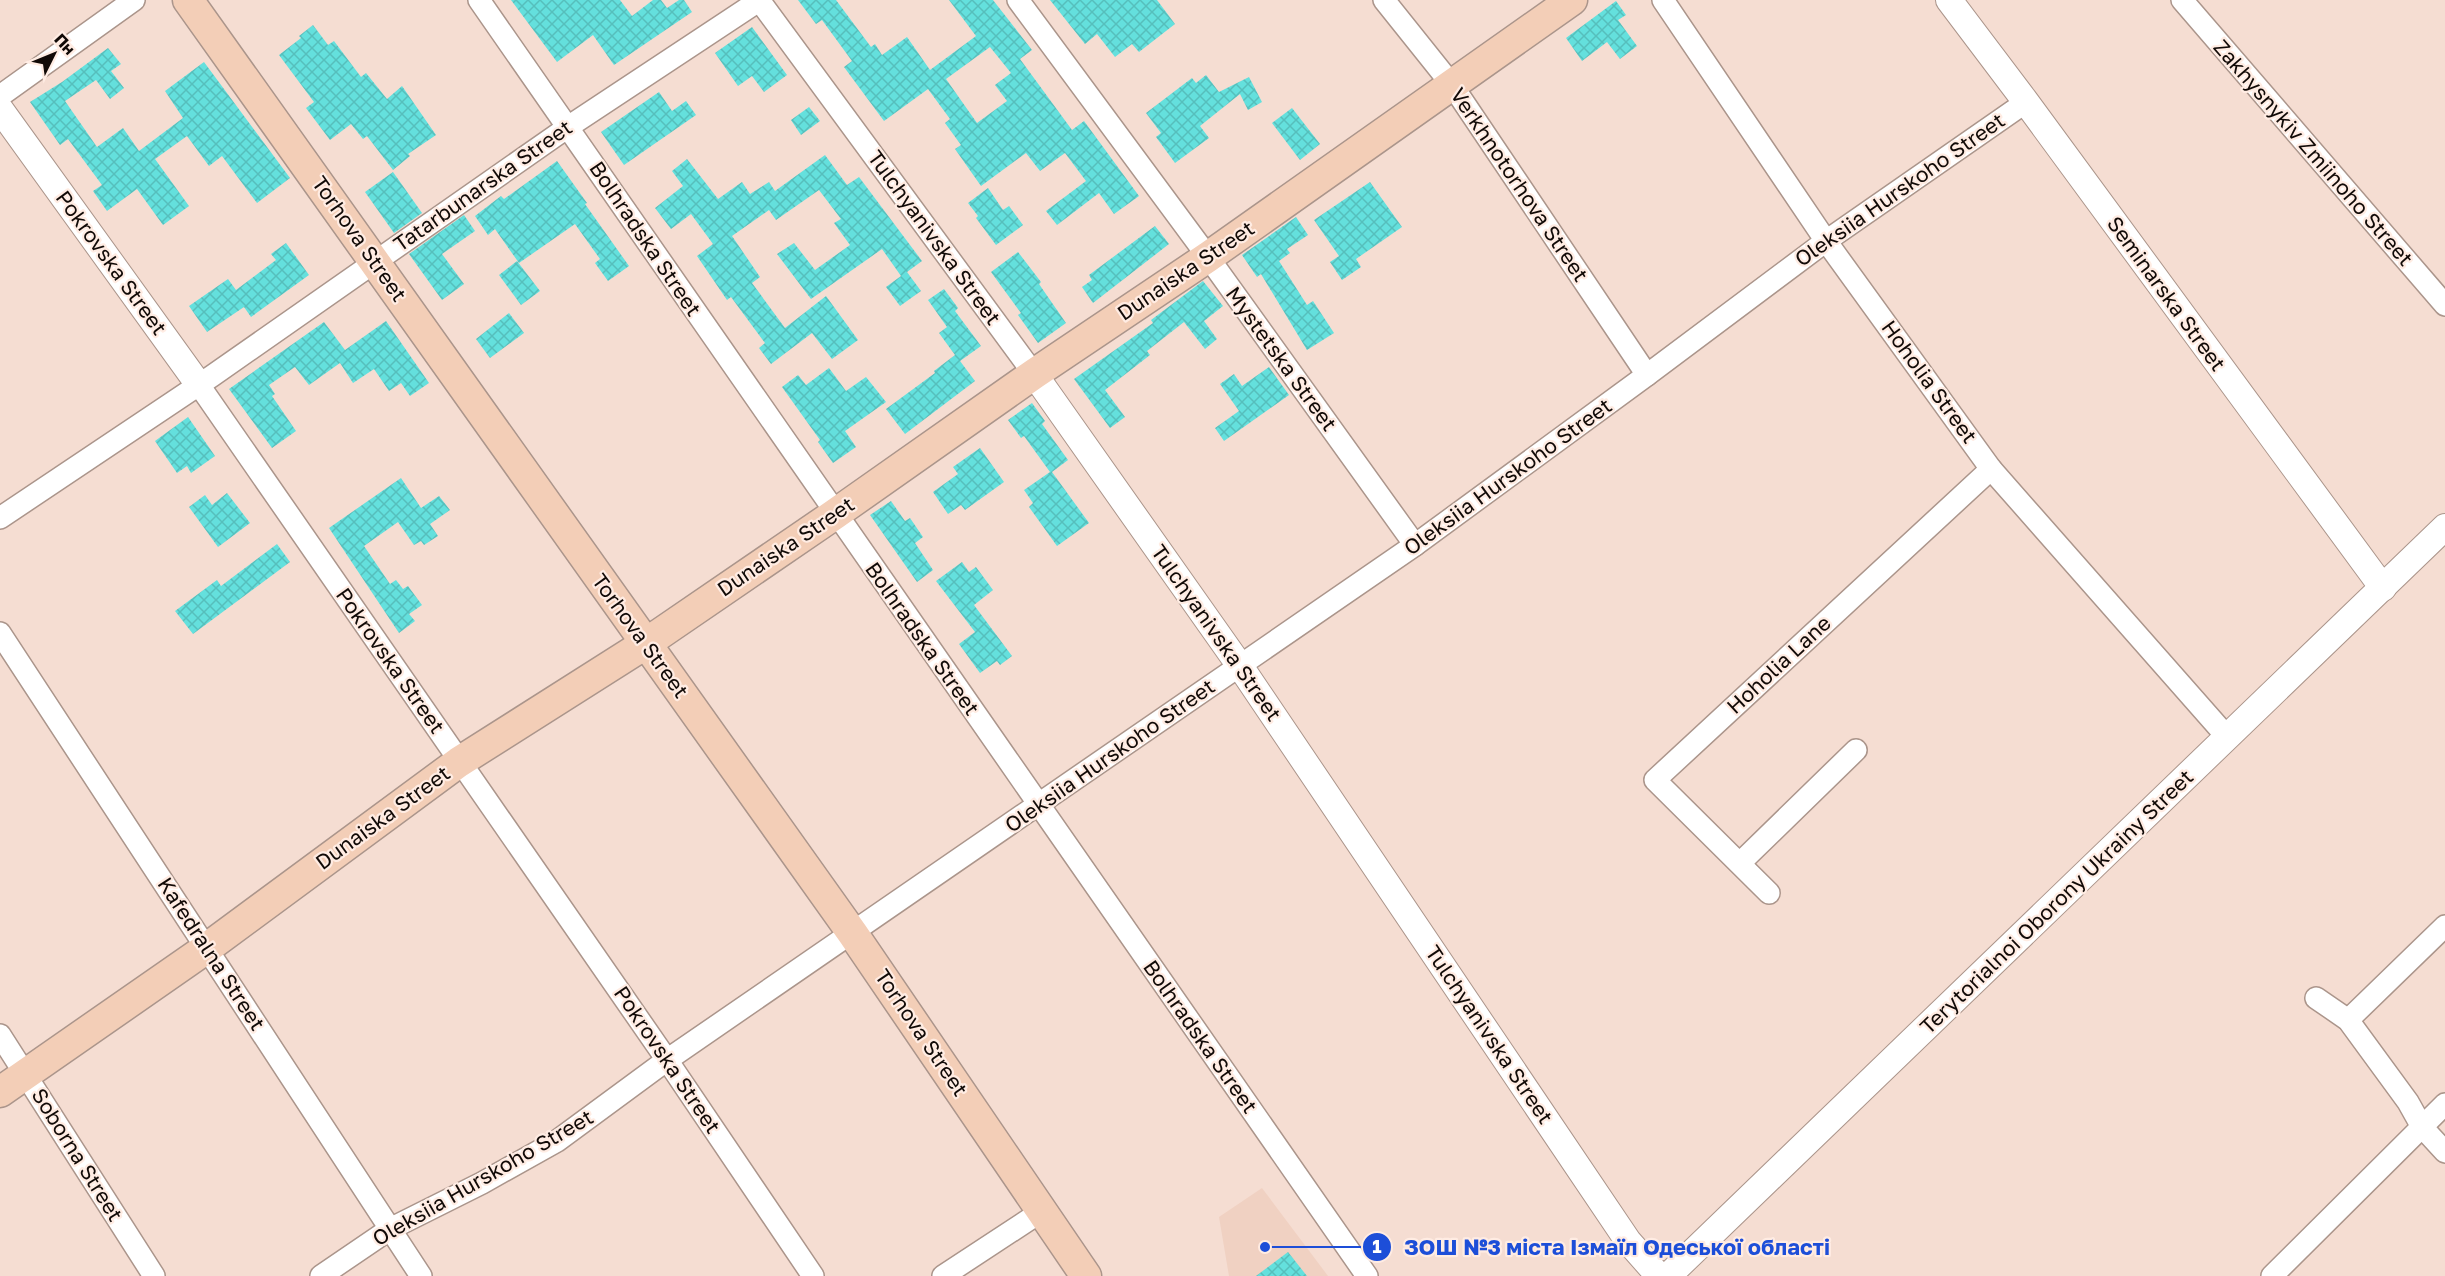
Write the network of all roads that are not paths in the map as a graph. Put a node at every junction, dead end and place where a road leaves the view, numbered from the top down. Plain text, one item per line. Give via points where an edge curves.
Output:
1 (134, 0) edge
2 (188, 0) edge
3 (479, 0) edge
4 (759, 0) edge
5 (1018, 0) edge
6 (1384, 0) edge
7 (1572, 0) edge
8 (1663, 0) edge
9 (1949, 0) edge
10 (2182, 0) edge
11 (1452, 86) junction
12 (0, 96) edge
13 (2026, 102) junction
14 (0, 109) edge
15 (568, 127) junction
16 (1826, 241) junction
17 (1208, 257) junction
18 (375, 261) junction
19 (2445, 305) edge
20 (1034, 374) junction
21 (1647, 375) junction
22 (199, 385) junction
23 (1991, 469) junction
24 (835, 514) junction
25 (0, 518) edge
26 (2445, 527) edge
27 (1415, 544) junction
28 (2383, 588) junction
29 (0, 633) edge
30 (645, 644) junction
31 (1240, 666) junction
32 (2228, 738) junction
33 (1856, 750) dead end
34 (459, 762) junction
35 (1038, 806) junction
36 (1740, 863) junction
37 (1769, 893) dead end
38 (2445, 926) edge
39 (853, 934) junction
40 (207, 948) junction
41 (2316, 998) dead end
42 (2348, 1020) junction
43 (0, 1035) edge
44 (668, 1060) junction
45 (26, 1074) junction
46 (0, 1092) edge
47 (2445, 1104) edge
48 (2422, 1127) junction
49 (2445, 1152) edge
50 (1042, 1211) junction
51 (390, 1228) junction
52 (154, 1276) edge
53 (321, 1276) edge
54 (421, 1276) edge
55 (813, 1276) edge
56 (943, 1276) edge
57 (1086, 1276) edge
58 (1367, 1276) edge
59 (1659, 1276) edge
60 (1668, 1276) edge
61 (2272, 1276) edge

1 - 12 street
2 - 18 main road, Torhova Street
3 - 15 street, Bolhradska Street
4 - 15 street, Tatarbunarska Street
4 - 20 street, Tulchyanivska Street
5 - 17 street, Mystetska Street
6 - 11 street, Verkhnotorhova Street
7 - 11 main road, Dunaiska Street
8 - 16 street, Hoholia Street
9 - 13 street, Seminarska Street
10 - 19 street, Zakhysnykiv Zmiinoho Street
11 - 17 main road, Dunaiska Street
11 - 21 street, Verkhnotorhova Street
13 - 16 street, Oleksiia Hurskoho Street
13 - 28 street, Seminarska Street
14 - 22 street, Pokrovska Street
15 - 18 street, Tatarbunarska Street
15 - 24 street, Bolhradska Street
16 - 21 street, Oleksiia Hurskoho Street
16 - 23 street, Hoholia Street
17 - 20 main road, Dunaiska Street
17 - 27 street, Mystetska Street
18 - 22 street, Tatarbunarska Street
18 - 30 main road, Torhova Street
20 - 24 main road, Dunaiska Street
20 - 31 street, Tulchyanivska Street
21 - 27 street, Oleksiia Hurskoho Street
22 - 25 street, Tatarbunarska Street
22 - 34 street, Pokrovska Street
23 - 32 street, Hoholia Street
23 - 36 street, Hoholia Lane via 1655,780
24 - 30 main road, Dunaiska Street
24 - 35 street, Bolhradska Street
26 - 28 street, Terytorialnoi Oborony Ukrainy Street
27 - 31 street, Oleksiia Hurskoho Street
28 - 32 street, Terytorialnoi Oborony Ukrainy Street
29 - 40 street, Kafedralna Street
30 - 34 main road, Dunaiska Street
30 - 39 main road, Torhova Street
31 - 35 street, Oleksiia Hurskoho Street
31 - 59 street, Tulchyanivska Street via 1628,1241
32 - 60 street, Terytorialnoi Oborony Ukrainy Street
33 - 36 street
34 - 40 main road, Dunaiska Street
34 - 44 street, Pokrovska Street
35 - 39 street, Oleksiia Hurskoho Street
35 - 58 street, Bolhradska Street
36 - 37 street, Hoholia Lane
38 - 42 street
39 - 44 street, Oleksiia Hurskoho Street
39 - 50 main road, Torhova Street
40 - 45 main road, Dunaiska Street
40 - 51 street, Kafedralna Street
41 - 42 street
42 - 48 street
43 - 45 street, Soborna Street
44 - 51 street, Oleksiia Hurskoho Street via 557,1141
44 - 55 street, Pokrovska Street
45 - 46 main road, Dunaiska Street
45 - 52 street, Soborna Street
47 - 48 street
48 - 49 street
48 - 61 street
50 - 56 street
50 - 57 main road, Torhova Street
51 - 53 street, Oleksiia Hurskoho Street
51 - 54 street, Kafedralna Street

